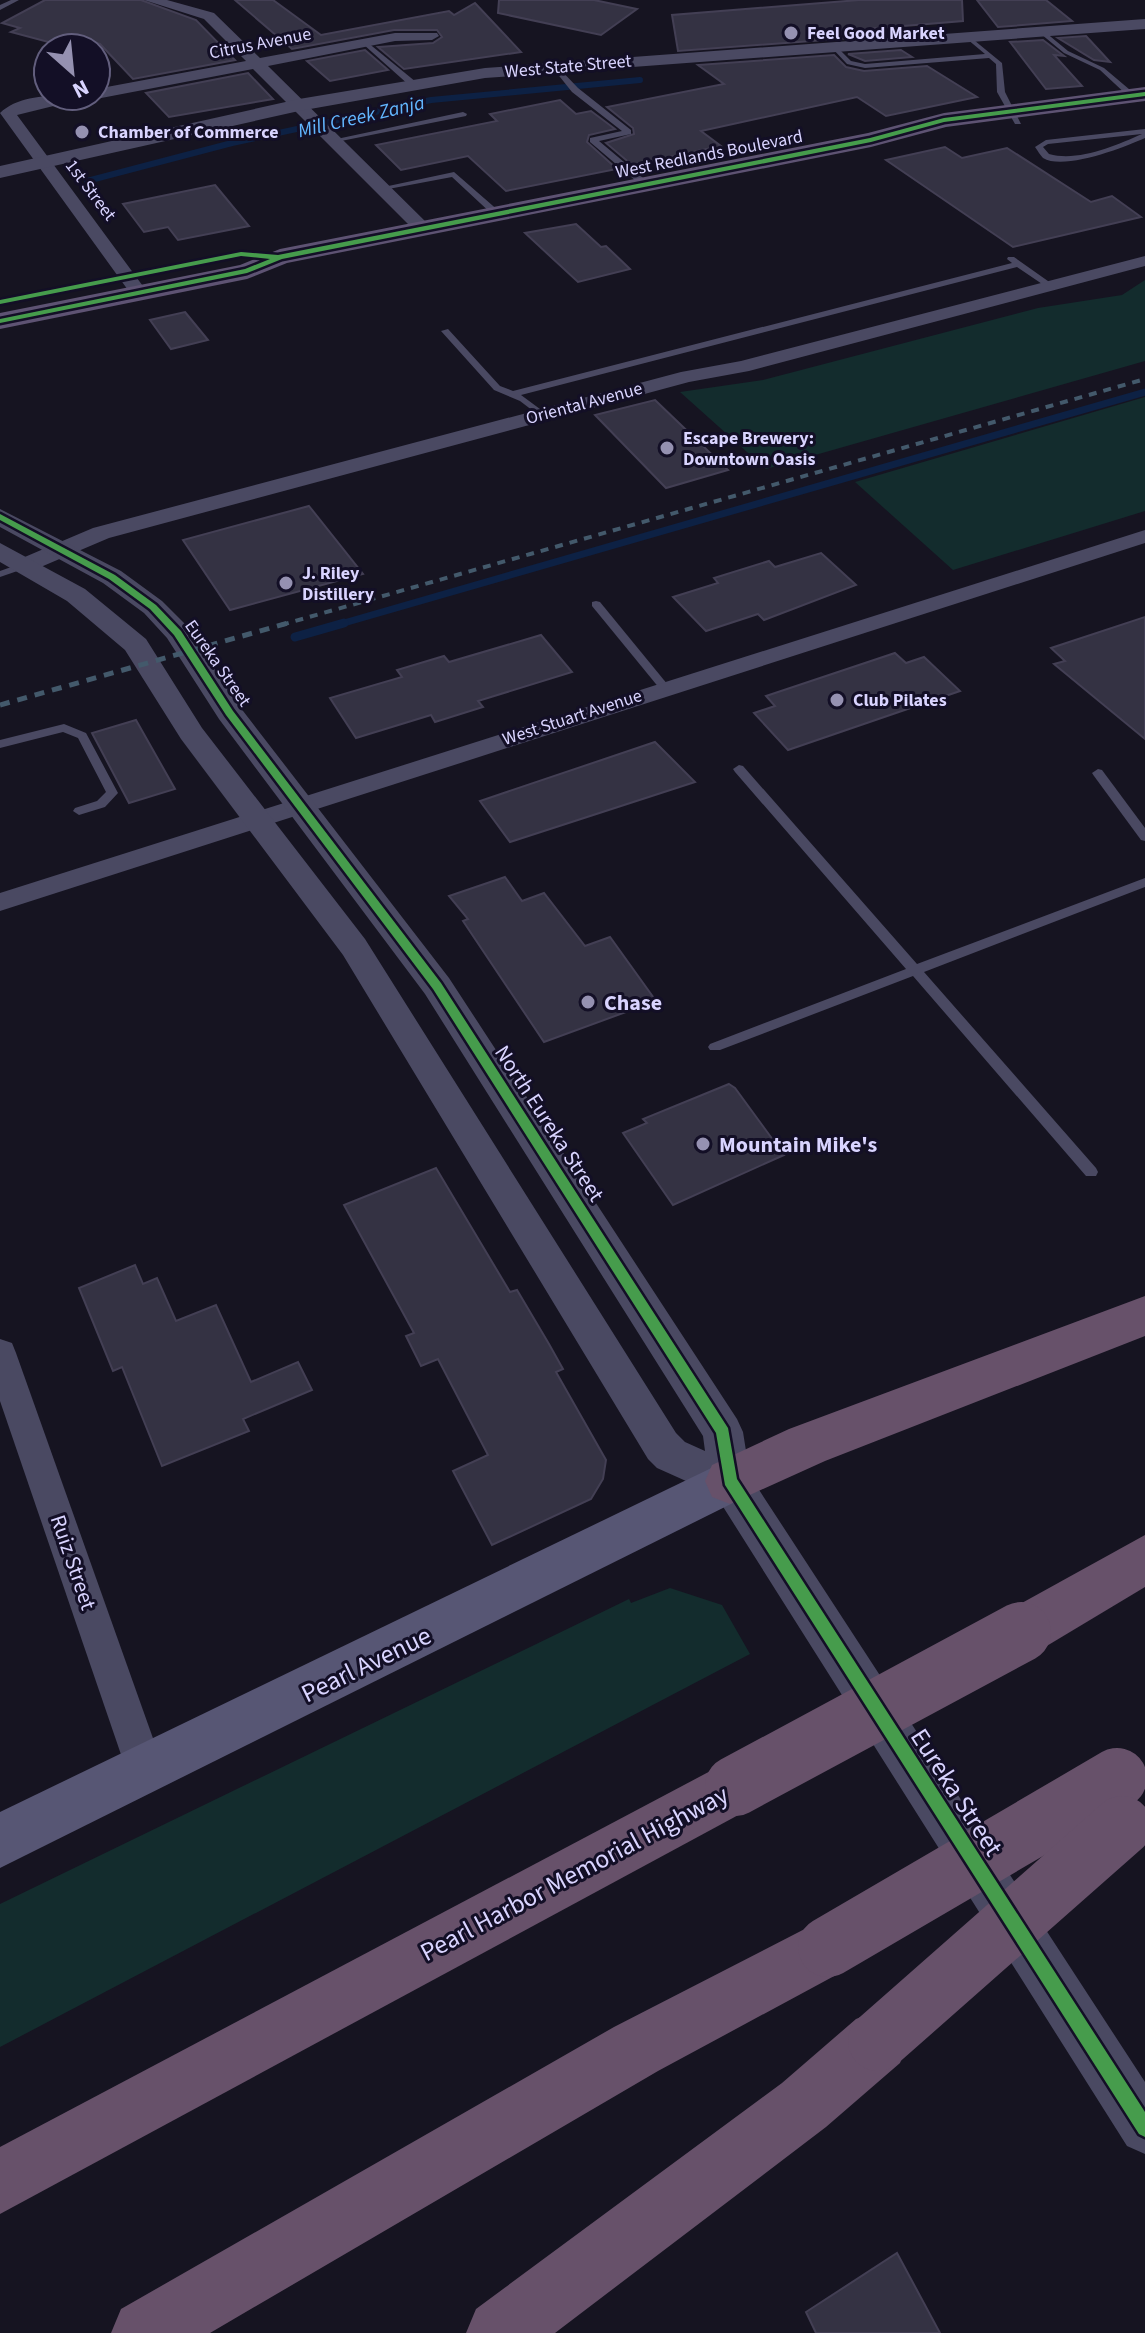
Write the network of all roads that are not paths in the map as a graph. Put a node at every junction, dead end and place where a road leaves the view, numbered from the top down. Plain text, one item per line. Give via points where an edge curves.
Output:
1 (16, 0) edge
2 (151, 0) edge
3 (0, 8) edge
4 (1106, 8) dead end
5 (1140, 28) edge
6 (1043, 33) junction
7 (432, 36) dead end
8 (969, 38) junction
9 (365, 43) junction
10 (835, 48) junction
11 (991, 56) junction
12 (257, 63) junction
13 (554, 66) junction
14 (413, 84) junction
15 (112, 91) edge
16 (1141, 98) edge
17 (32, 104) edge
18 (299, 105) junction
19 (463, 114) dead end
20 (1013, 116) junction
21 (325, 130) junction
22 (1145, 133) edge
23 (46, 163) junction
24 (0, 172) edge
25 (646, 185) junction
26 (383, 188) junction
27 (497, 214) junction
28 (423, 229) junction
29 (1008, 257) dead end
30 (1145, 261) edge
31 (1018, 264) junction
32 (133, 284) junction
33 (1051, 286) junction
34 (0, 302) edge
35 (0, 321) edge
36 (445, 331) dead end
37 (513, 394) junction
38 (541, 414) junction
39 (0, 517) edge
40 (1145, 536) edge
41 (63, 549) junction
42 (0, 551) edge
43 (28, 564) junction
44 (0, 574) edge
45 (596, 604) dead end
46 (664, 687) junction
47 (0, 744) edge
48 (739, 769) dead end
49 (1098, 773) dead end
50 (301, 804) junction
51 (79, 811) dead end
52 (257, 819) junction
53 (1145, 837) edge
54 (1145, 882) edge
55 (0, 902) edge
56 (913, 971) junction
57 (715, 1047) dead end
58 (1091, 1172) dead end
59 (1145, 1316) edge
60 (3, 1368) edge
61 (730, 1481) junction
62 (1145, 1559) edge
63 (146, 1772) junction
64 (1132, 1793) edge
65 (0, 1841) edge
66 (1145, 2128) edge
67 (0, 2182) edge
68 (145, 2333) edge
69 (500, 2333) edge

1 - 3 lane
2 - 12 street via 209,16
4 - 5 street
5 - 6 street, West State Street
6 - 8 street, West State Street
6 - 16 lane
7 - 9 street, Citrus Avenue
8 - 10 street, West State Street
8 - 11 lane
9 - 12 street, Citrus Avenue
9 - 14 lane
10 - 11 lane via 849,63 865,66
10 - 13 street, West State Street
11 - 20 lane via 999,63 1001,92
12 - 15 street, Citrus Avenue
12 - 18 street
13 - 14 street, West State Street
13 - 25 lane via 628,132 593,140
14 - 18 street, West State Street
16 - 20 main road, West Redlands Boulevard
17 - 23 street, 1st Street via 8,113
18 - 21 street
18 - 23 street, West State Street
19 - 21 lane
20 - 25 main road, West Redlands Boulevard
21 - 26 street
22 - 22 lane via 1046,142 1039,147 1058,159 1122,146
23 - 24 street, West State Street
23 - 32 street, 1st Street
25 - 27 main road, West Redlands Boulevard
26 - 27 lane via 454,174
26 - 28 street
27 - 28 main road, West Redlands Boulevard
28 - 32 main road, West Redlands Boulevard via 280,257 247,271
29 - 31 lane
30 - 33 street, Oriental Avenue
31 - 33 lane
31 - 37 lane
32 - 34 main road, West Redlands Boulevard
32 - 35 main road, West Redlands Boulevard
33 - 38 street, Oriental Avenue
36 - 37 lane via 497,388
37 - 38 lane
38 - 41 street, Oriental Avenue via 101,533
39 - 41 street, Eureka Street
40 - 46 street, West Stuart Avenue
41 - 43 street, Oriental Avenue
41 - 50 street, Eureka Street via 153,607 178,633 229,713
42 - 43 street
43 - 44 lane
43 - 52 street via 99,611 136,645 191,733
45 - 46 lane
46 - 50 street, West Stuart Avenue
47 - 51 lane via 64,728 82,736 112,793 101,804
48 - 56 lane
49 - 53 lane
50 - 52 street, West Stuart Avenue
50 - 61 street, North Eureka Street via 437,986 723,1432
52 - 55 street, West Stuart Avenue
52 - 61 street via 354,947 662,1446
54 - 56 lane
56 - 57 lane
56 - 58 lane
59 - 61 highway via 807,1445
60 - 63 street, Ruiz Street
61 - 63 main road, Pearl Avenue
61 - 66 street, Eureka Street
62 - 67 highway, Pearl Harbor Memorial Highway, bridge via 1021,1632
63 - 65 main road, Pearl Avenue
64 - 68 highway, bridge via 636,2049
64 - 69 highway, bridge via 878,2041 804,2105

